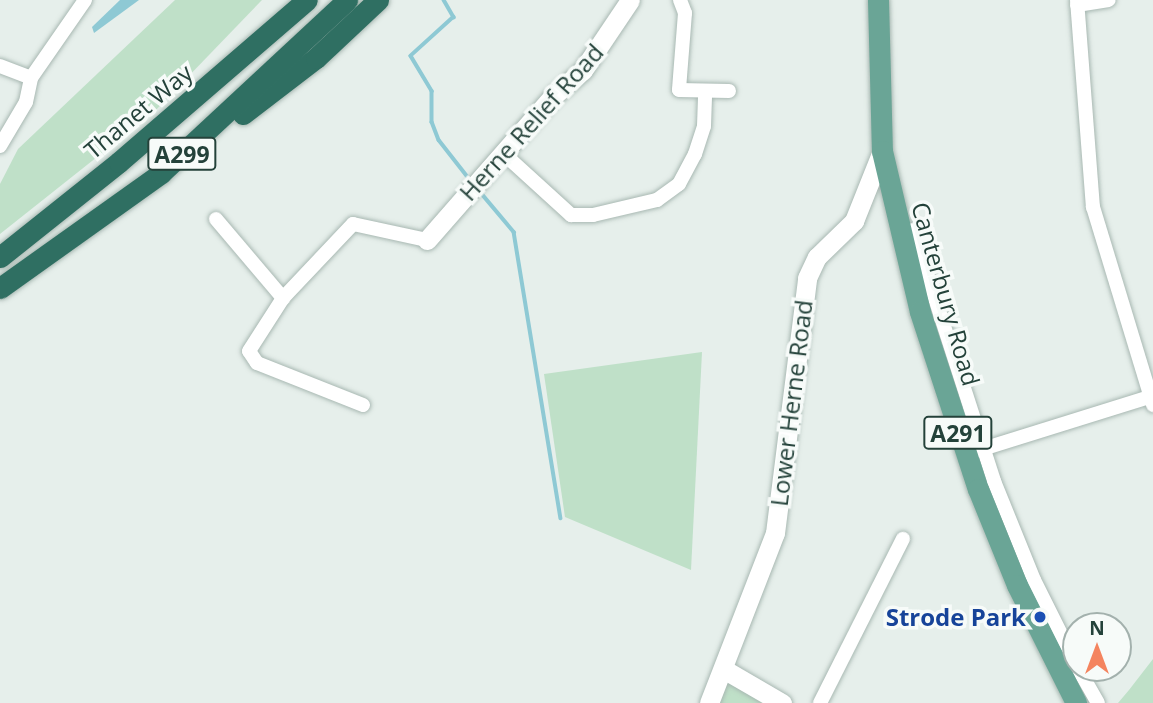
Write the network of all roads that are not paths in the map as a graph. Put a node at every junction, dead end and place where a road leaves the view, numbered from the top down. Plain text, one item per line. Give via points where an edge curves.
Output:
1 (85, 0) edge
2 (291, 0) edge
3 (307, 0) edge
4 (346, 0) edge
5 (377, 0) edge
6 (630, 0) edge
7 (680, 0) edge
8 (878, 0) edge
9 (1109, 0) edge
10 (1077, 2) edge
11 (0, 65) edge
12 (228, 70) junction
13 (31, 78) junction
14 (705, 90) junction
15 (729, 91) dead end
16 (0, 146) edge
17 (882, 151) junction
18 (504, 154) junction
19 (161, 173) junction
20 (216, 219) dead end
21 (913, 230) dead end
22 (427, 240) joint
23 (0, 257) edge
24 (0, 288) edge
25 (283, 298) junction
26 (1152, 399) edge
27 (363, 405) dead end
28 (974, 452) junction
29 (903, 539) dead end
30 (1062, 636) edge
31 (725, 670) junction
32 (1081, 695) edge
33 (709, 703) edge
34 (782, 703) edge
35 (820, 703) edge
36 (1098, 703) edge

1 - 13 street
2 - 12 highway, A299
3 - 12 highway, Thanet Way / A299
4 - 19 highway, A299
5 - 19 highway, A299 via 280,87
6 - 18 street, Herne Relief Road via 583,70 552,97
7 - 14 street via 685,13 679,90
8 - 17 main road, Canterbury Road / A291
9 - 10 street
10 - 26 street via 1093,207
11 - 13 street
12 - 23 highway, Thanet Way / A299
13 - 16 street via 26,102
14 - 15 street
14 - 18 street via 704,125 695,154 680,184 657,200 593,215 571,215
17 - 28 main road, Canterbury Road / A291 via 920,312
17 - 31 street, Lower Herne Road via 854,221 817,257 807,278 775,533
18 - 22 street, Herne Relief Road
19 - 24 highway, A299
20 - 25 street
21 - 28 street, Canterbury Road
22 - 25 street via 353,223
25 - 27 street via 249,351 257,363
26 - 28 street
28 - 30 street, Canterbury Road
28 - 32 main road, Canterbury Road / A291 via 1017,585
29 - 35 street
31 - 33 street, Lower Herne Road
31 - 34 street
32 - 36 street, Canterbury Road

